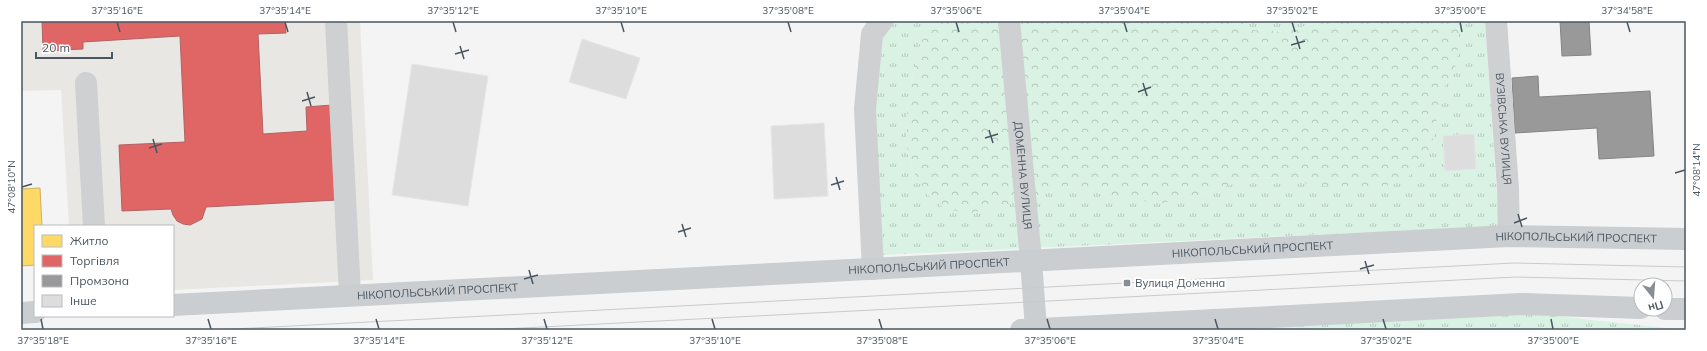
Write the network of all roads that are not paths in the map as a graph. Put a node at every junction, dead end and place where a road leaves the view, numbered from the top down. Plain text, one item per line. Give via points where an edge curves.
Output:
1 (336, 21) edge
2 (882, 21) edge
3 (1009, 21) edge
4 (1496, 21) edge
5 (86, 83) dead end
6 (94, 225) edge
7 (1509, 236) junction
8 (1686, 239) edge
9 (1031, 260) junction
10 (873, 269) junction
11 (350, 295) junction
12 (174, 305) edge
13 (1633, 308) edge
14 (1673, 309) edge
15 (1686, 310) edge
16 (21, 312) edge
17 (34, 312) edge
18 (1031, 330) edge

1 - 11 street
2 - 10 street via 872,34 865,109
3 - 9 street, ДОМЕННА ВУЛИЦЯ
4 - 7 street, ВУЗІВСЬКА ВУЛИЦЯ
5 - 6 street
7 - 8 main road, НІКОПОЛЬСЬКИЙ ПРОСПЕКТ
7 - 9 main road, НІКОПОЛЬСЬКИЙ ПРОСПЕКТ
9 - 10 main road, НІКОПОЛЬСЬКИЙ ПРОСПЕКТ
9 - 18 main road, ДОМЕННА ВУЛИЦЯ
10 - 11 main road, НІКОПОЛЬСЬКИЙ ПРОСПЕКТ
11 - 12 main road, НІКОПОЛЬСЬКИЙ ПРОСПЕКТ
13 - 18 main road via 1521,304
14 - 15 main road
16 - 17 main road

